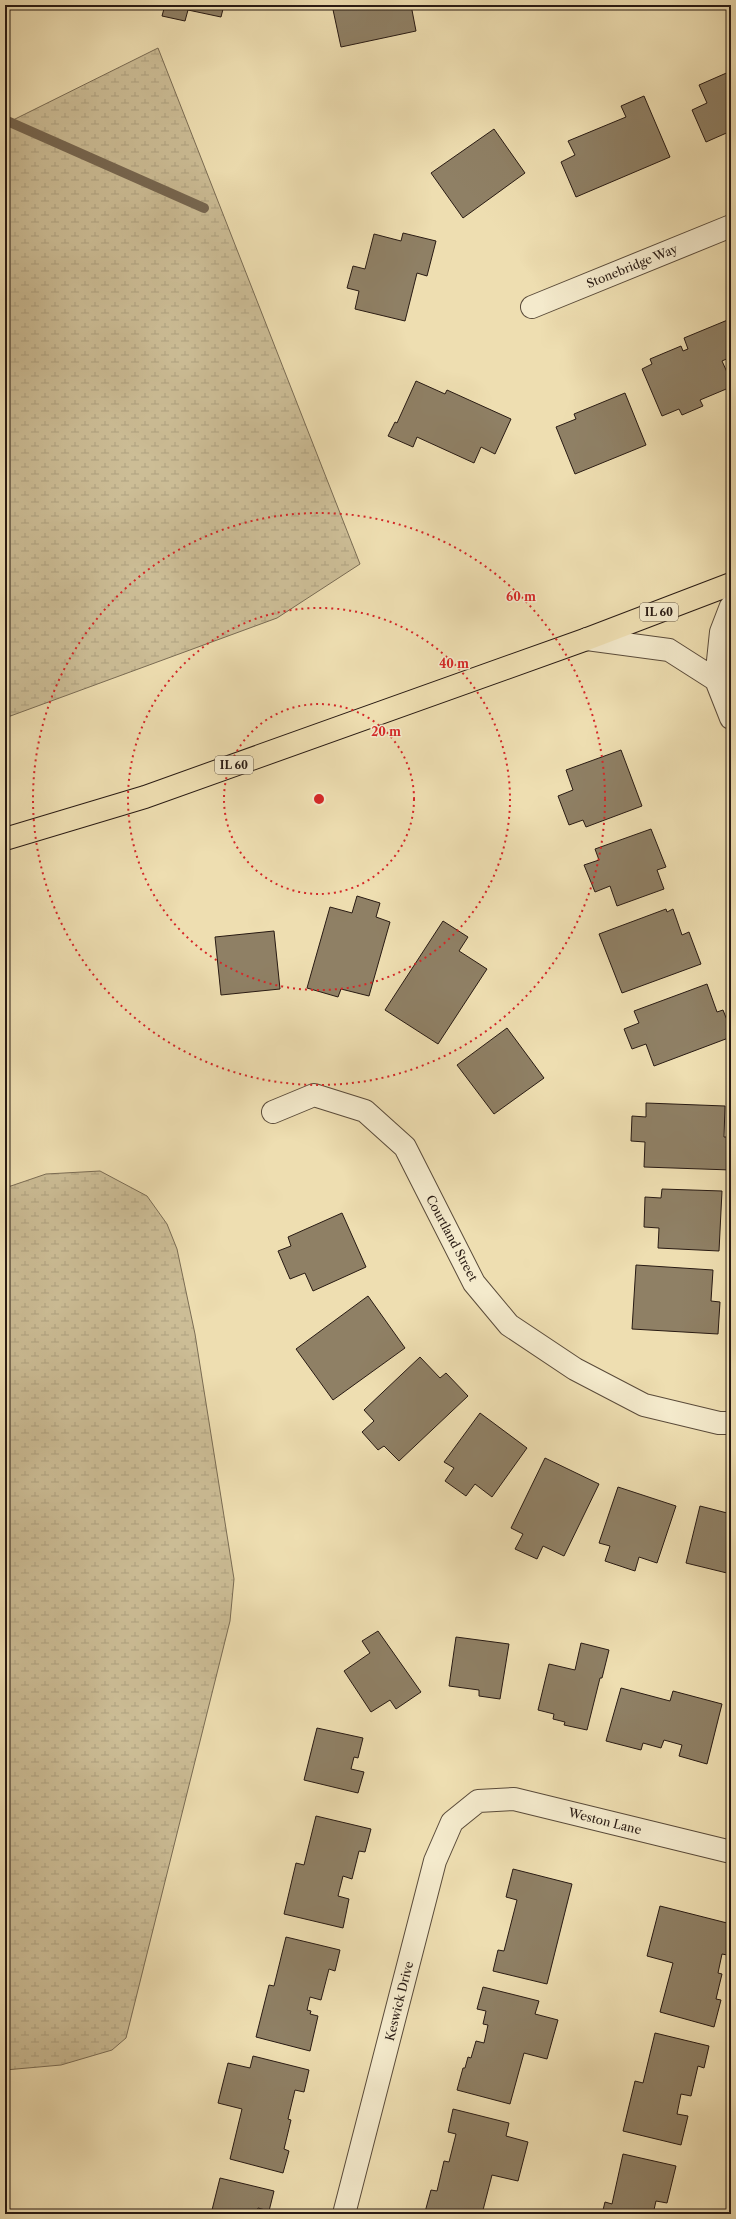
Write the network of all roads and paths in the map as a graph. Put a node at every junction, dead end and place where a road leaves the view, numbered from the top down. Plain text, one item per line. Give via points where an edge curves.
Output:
1 (731, 226) edge
2 (532, 307) dead end
3 (731, 584) edge
4 (731, 606) edge
5 (587, 639) junction
6 (716, 680) junction
7 (731, 718) edge
8 (5, 839) edge
9 (273, 1112) dead end
10 (731, 1423) edge
11 (478, 1801) joint
12 (731, 1852) edge
13 (344, 2214) edge

1 - 2 street, Stonebridge Way
3 - 5 main road, IL 60
4 - 6 street via 721,632
5 - 6 street via 668,650
5 - 8 main road, IL 60 via 145,797
6 - 7 street
9 - 10 street, Courtland Street via 314,1095 365,1111 405,1147 474,1283 509,1325 574,1369 644,1405 719,1423
11 - 12 street, Weston Lane via 514,1799
11 - 13 street, Keswick Drive via 452,1822 435,1861

